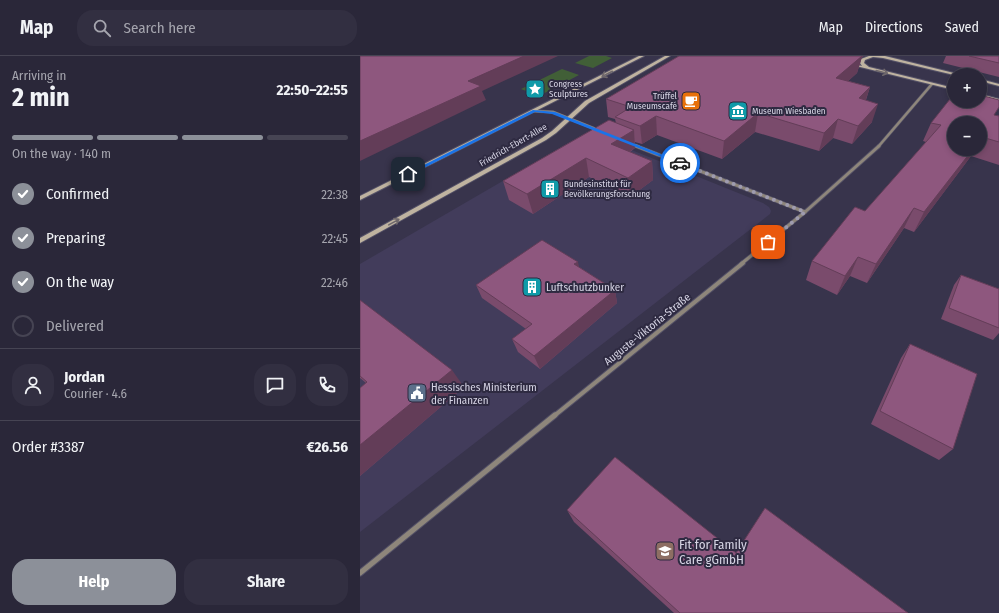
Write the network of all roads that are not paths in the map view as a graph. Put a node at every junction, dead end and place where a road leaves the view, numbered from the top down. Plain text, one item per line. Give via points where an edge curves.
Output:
1 (642, 56) edge
2 (668, 56) edge
3 (881, 56) edge
4 (847, 63) edge
5 (869, 68) junction
6 (947, 72) edge
7 (987, 82) edge
8 (932, 84) junction
9 (999, 85) edge
10 (947, 87) edge
11 (987, 97) edge
12 (999, 100) edge
13 (534, 110) junction
14 (568, 118) junction
15 (603, 132) edge
16 (625, 141) edge
17 (360, 198) edge
18 (805, 212) junction
19 (360, 240) edge
20 (360, 573) edge

1 -> 13 street, Friedrich-Ebert-Allee
2 - 14 street, Friedrich-Ebert-Allee via 587,102
3 - 5 street via 863,59 863,65
3 - 6 street
4 - 5 street
5 -> 8 street
7 - 9 street
8 - 10 street
8 - 18 street, Auguste-Viktoria-Straße via 886,139
11 - 12 street
13 - 14 street via 548,111
13 - 17 street, Friedrich-Ebert-Allee
14 - 15 street
19 -> 14 street, Friedrich-Ebert-Allee via 544,139
16 - 18 street
18 - 20 street, Auguste-Viktoria-Straße

